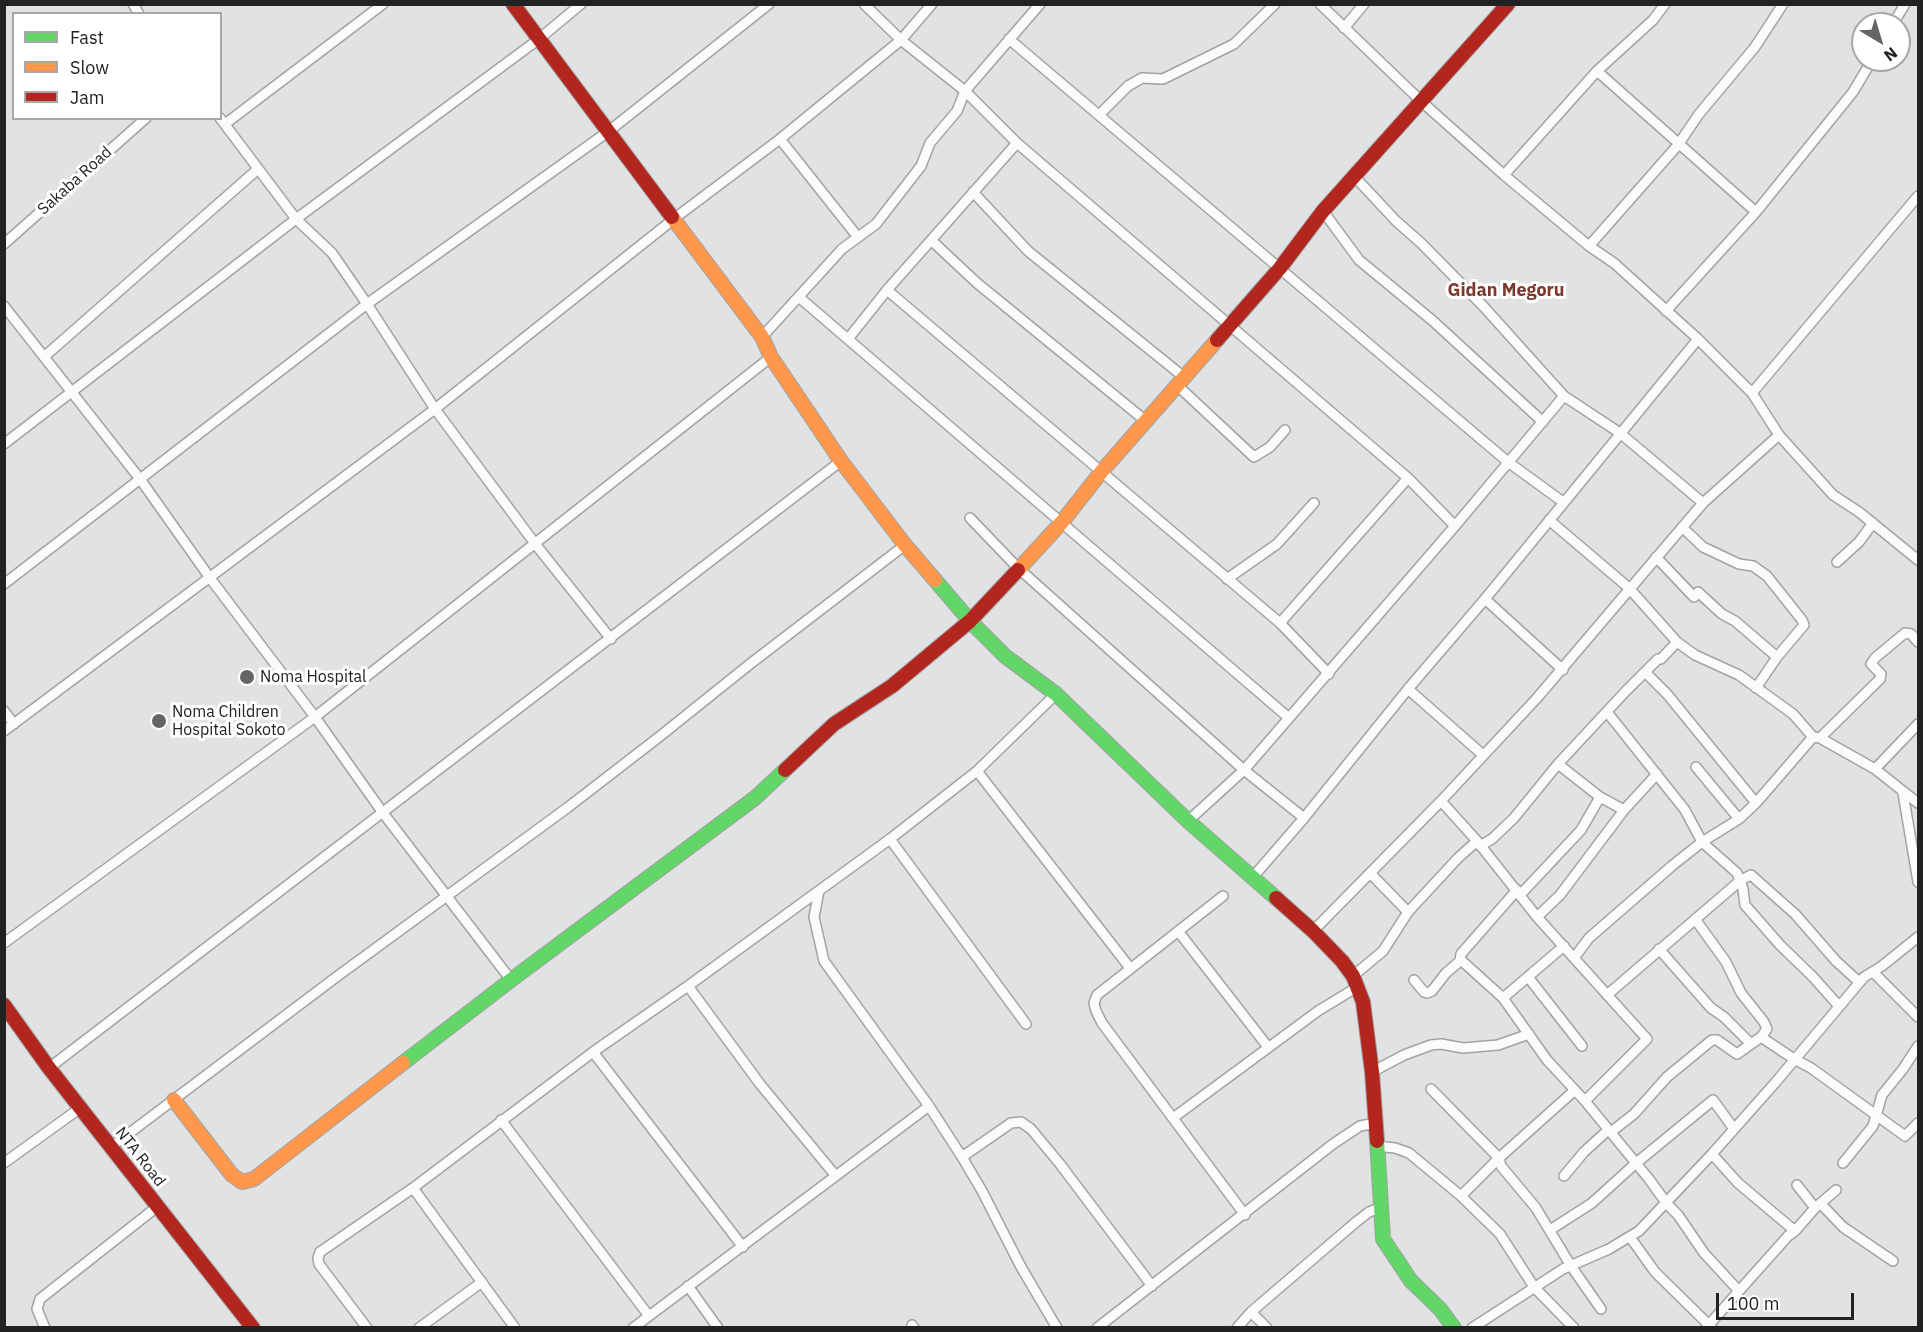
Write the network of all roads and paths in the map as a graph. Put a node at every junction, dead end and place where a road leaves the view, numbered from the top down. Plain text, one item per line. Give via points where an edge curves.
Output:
1 (383, 4) edge
2 (513, 4) edge
3 (580, 4) edge
4 (769, 4) edge
5 (864, 4) edge
6 (932, 4) edge
7 (1040, 4) edge
8 (1275, 4) edge
9 (1320, 4) edge
10 (1364, 4) edge
11 (1508, 4) edge
12 (1665, 4) edge
13 (1784, 4) edge
14 (1344, 28) junction
15 (539, 39) junction
16 (1009, 39) junction
17 (901, 40) junction
18 (1597, 71) junction
19 (1865, 72) edge
20 (965, 91) junction
21 (1422, 102) junction
22 (1099, 115) junction
23 (144, 120) edge
24 (223, 121) edge
25 (609, 131) junction
26 (780, 139) junction
27 (1017, 142) junction
28 (1678, 145) junction
29 (258, 169) junction
30 (1504, 175) junction
31 (1354, 176) junction
32 (973, 192) junction
33 (1918, 196) edge
34 (1323, 211) junction
35 (1756, 212) junction
36 (675, 218) junction
37 (296, 219) junction
38 (857, 236) junction
39 (931, 240) junction
40 (4, 244) edge
41 (1589, 246) junction
42 (1280, 268) junction
43 (887, 290) junction
44 (800, 298) junction
45 (367, 304) junction
46 (4, 306) edge
47 (1666, 311) junction
48 (1229, 326) junction
49 (762, 337) junction
50 (848, 339) junction
51 (1698, 339) junction
52 (45, 356) junction
53 (771, 357) junction
54 (1182, 382) junction
55 (73, 393) junction
56 (1752, 393) junction
57 (1564, 396) junction
58 (435, 409) junction
59 (1147, 422) junction
60 (1543, 422) junction
61 (1285, 430) dead end
62 (1620, 433) junction
63 (1779, 435) junction
64 (4, 444) edge
65 (842, 461) junction
66 (1508, 462) junction
67 (1102, 471) junction
68 (1408, 478) junction
69 (140, 479) junction
70 (1563, 502) junction
71 (1314, 503) dead end
72 (1703, 503) junction
73 (970, 518) dead end
74 (1548, 520) junction
75 (1062, 522) junction
76 (1873, 523) junction
77 (1455, 526) junction
78 (1682, 527) junction
79 (536, 544) junction
80 (905, 545) junction
81 (1656, 557) junction
82 (1918, 560) edge
83 (1837, 562) dead end
84 (1017, 567) junction
85 (210, 578) junction
86 (1227, 579) junction
87 (4, 584) edge
88 (1629, 588) junction
89 (1485, 599) junction
90 (970, 621) junction
91 (1280, 622) junction
92 (611, 639) junction
93 (1677, 642) junction
94 (1918, 642) edge
95 (1777, 657) junction
96 (1563, 670) junction
97 (1645, 672) junction
98 (1329, 674) junction
99 (1756, 688) junction
100 (1408, 689) junction
101 (1056, 694) junction
102 (4, 711) edge
103 (1607, 712) junction
104 (315, 717) junction
105 (1289, 718) junction
106 (14, 724) junction
107 (1918, 724) edge
108 (4, 731) edge
109 (1816, 738) junction
110 (1483, 755) junction
111 (1558, 764) junction
112 (1696, 767) dead end
113 (1875, 769) junction
114 (1244, 770) junction
115 (977, 771) junction
116 (1657, 774) junction
117 (1903, 793) junction
118 (1600, 797) junction
119 (1441, 801) junction
120 (1756, 803) junction
121 (1918, 804) edge
122 (1624, 810) junction
123 (383, 813) junction
124 (1304, 818) junction
125 (1739, 819) junction
126 (1188, 821) junction
127 (890, 838) junction
128 (1702, 842) junction
129 (1479, 843) junction
130 (1371, 873) junction
131 (1253, 877) junction
132 (1741, 880) junction
133 (1918, 882) edge
134 (819, 891) junction
135 (1519, 892) junction
136 (448, 895) junction
137 (1223, 896) dead end
138 (1408, 912) junction
139 (1538, 917) junction
140 (1695, 919) junction
141 (1178, 931) junction
142 (1313, 931) junction
143 (1918, 937) edge
144 (4, 943) edge
145 (1564, 946) junction
146 (1659, 949) junction
147 (1574, 958) junction
148 (1461, 960) junction
149 (1130, 968) junction
150 (1873, 972) junction
151 (1528, 977) junction
152 (511, 980) junction
153 (1414, 980) dead end
154 (1356, 981) junction
155 (1859, 982) junction
156 (688, 986) junction
157 (1607, 995) junction
158 (1503, 998) junction
159 (4, 1005) edge
160 (1838, 1005) junction
161 (1918, 1017) edge
162 (4, 1019) edge
163 (1026, 1024) dead end
164 (1529, 1034) junction
165 (1761, 1036) junction
166 (1750, 1043) junction
167 (1582, 1046) dead end
168 (1918, 1046) edge
169 (1268, 1047) junction
170 (593, 1052) junction
171 (1794, 1059) junction
172 (49, 1068) junction
173 (1372, 1072) junction
174 (1431, 1089) dead end
175 (1575, 1090) junction
176 (174, 1101) junction
177 (1585, 1101) junction
178 (928, 1106) junction
179 (76, 1111) junction
180 (1877, 1116) junction
181 (1173, 1118) junction
182 (501, 1120) junction
183 (1376, 1123) junction
184 (1918, 1123) edge
185 (1734, 1129) junction
186 (1610, 1131) junction
187 (1376, 1146) junction
188 (111, 1147) junction
189 (1712, 1154) junction
190 (962, 1157) junction
191 (1499, 1158) junction
192 (4, 1163) edge
193 (1843, 1163) dead end
194 (1635, 1164) junction
195 (835, 1175) junction
196 (1564, 1176) dead end
197 (1797, 1185) dead end
198 (412, 1188) junction
199 (1836, 1190) dead end
200 (1461, 1196) junction
201 (1667, 1204) junction
202 (1818, 1206) junction
203 (1380, 1208) junction
204 (153, 1210) junction
205 (1245, 1215) junction
206 (1550, 1230) junction
207 (1795, 1232) junction
208 (1630, 1237) junction
209 (742, 1247) junction
210 (1893, 1261) dead end
211 (1571, 1266) junction
212 (482, 1282) junction
213 (688, 1286) junction
214 (1152, 1286) junction
215 (1534, 1287) junction
216 (1738, 1290) junction
217 (1601, 1309) dead end
218 (1251, 1312) junction
219 (649, 1316) junction
220 (1709, 1326) edge
221 (45, 1328) edge
222 (243, 1328) edge
223 (253, 1328) edge
224 (367, 1328) edge
225 (419, 1328) edge
226 (515, 1328) edge
227 (633, 1328) edge
228 (718, 1328) edge
229 (1057, 1328) edge
230 (1097, 1328) edge
231 (1237, 1328) edge
232 (1267, 1328) edge
233 (1454, 1328) edge
234 (1472, 1328) edge
235 (1574, 1328) edge

1 - 24 street
2 - 15 street
3 - 15 street
4 - 25 street
5 - 17 street
6 - 17 street
7 - 16 street
8 - 22 street via 1234,44 1163,79 1142,78 1128,86
9 - 14 street
10 - 14 street
11 - 21 street
12 - 18 street
13 - 28 street
14 - 21 street
15 - 25 street
15 - 37 street
16 - 20 street
16 - 22 street
17 - 20 street
17 - 26 street
18 - 28 street
18 - 30 street
19 - 35 street via 1853,93
20 - 27 street
20 - 38 street via 957,111 930,143 921,166 876,224
21 - 30 street
21 - 31 street
22 - 42 street
23 - 40 street, Sakaba Road
24 - 29 street
25 - 36 street
25 - 45 street
26 - 36 street
26 - 38 street
27 - 32 street
27 - 48 street
28 - 35 street
28 - 41 street
29 - 37 street
29 - 52 street
30 - 41 street
31 - 34 street
31 - 57 street via 1484,307
32 - 39 street
32 - 54 street via 1028,251
33 - 56 street
34 - 42 street
34 - 60 street via 1359,260 1433,321
35 - 47 street
36 - 49 street
36 - 58 street
37 - 45 street via 332,253
37 - 55 street
38 - 44 street
39 - 43 street
39 - 59 street via 977,283
41 - 47 street via 1614,263
42 - 48 street
42 - 66 street
43 - 50 street
43 - 67 street
44 - 49 street
44 - 50 street
45 - 58 street
45 - 69 street
46 - 52 street
47 - 51 street
48 - 54 street
48 - 68 street
49 - 53 street
50 - 75 street
51 - 56 street
51 - 62 street
52 - 55 street
53 - 65 street
53 - 79 street
54 - 59 street
54 - 61 street via 1254,457
55 - 64 street
55 - 69 street
56 - 63 street
57 - 60 street
57 - 62 street
58 - 79 street
58 - 85 street
59 - 67 street
60 - 66 street
62 - 70 street
62 - 72 street
63 - 72 street
63 - 76 street via 1833,495
65 - 80 street
65 - 92 street
66 - 70 street
66 - 77 street
67 - 75 street
67 - 86 street
68 - 77 street
68 - 91 street
69 - 85 street
69 - 87 street
70 - 74 street
71 - 86 street via 1277,544
72 - 78 street
73 - 84 street
74 - 88 street
74 - 89 street
75 - 84 street
75 - 105 street
76 - 82 street
76 - 83 street
77 - 98 street
78 - 81 street
78 - 95 street via 1703,547 1739,564 1753,566 1788,600 1804,624
79 - 92 street
79 - 104 street
80 - 90 street
80 - 136 street
81 - 88 street
81 - 95 street via 1694,597 1698,592
84 - 90 street
84 - 114 street
85 - 104 street
85 - 106 street
86 - 91 street
88 - 93 street
88 - 96 street
89 - 96 street
89 - 100 street
90 - 101 street via 1005,656
90 - 152 street via 892,686 834,724 755,798
91 - 98 street
92 - 123 street
93 - 97 street
93 - 99 street
94 - 109 street via 1905,633 1875,658 1871,664 1881,674 1880,679
95 - 99 street
96 - 110 street
97 - 103 street
97 - 120 street
98 - 105 street
99 - 109 street via 1793,714
100 - 110 street
100 - 124 street
101 - 115 street
101 - 126 street
102 - 106 street
103 - 111 street
103 - 116 street
104 - 123 street
104 - 144 street
105 - 114 street
106 - 108 street
107 - 113 street
109 - 113 street
109 - 120 street
110 - 119 street
111 - 118 street
111 - 129 street via 1514,818 1492,839
112 - 125 street
113 - 117 street
114 - 124 street
114 - 126 street
115 - 127 street
115 - 149 street
116 - 122 street
116 - 128 street via 1685,810
117 - 121 street
117 - 133 street
118 - 122 street
118 - 135 street via 1581,830
119 - 129 street
119 - 130 street
120 - 125 street
122 - 139 street via 1570,884
123 - 136 street
123 - 172 street
124 - 131 street
125 - 128 street
126 - 131 street
127 - 134 street
127 - 163 street
128 - 132 street
128 - 147 street via 1589,938
129 - 135 street
129 - 138 street via 1458,858
130 - 138 street
130 - 142 street
131 - 142 street
132 - 140 street
132 - 155 street via 1751,875 1795,914 1836,962
132 - 160 street via 1745,905
134 - 156 street
134 - 178 street via 814,917 824,961
135 - 139 street
135 - 148 street via 1461,954
136 - 152 street
136 - 176 street
137 - 141 street
138 - 154 street via 1388,946
139 - 145 street
140 - 146 street
140 - 165 street via 1764,1022 1767,1029
141 - 149 street
141 - 169 street
142 - 154 street
143 - 150 street
145 - 147 street
145 - 151 street
146 - 157 street
146 - 166 street via 1711,1008
147 - 157 street
148 - 153 street via 1429,993
148 - 158 street
149 - 181 street via 1097,995 1096,1011
150 - 155 street
150 - 161 street
151 - 158 street
151 - 167 street
152 - 176 street via 254,1179 242,1182 232,1175
154 - 169 street
154 - 173 street via 1363,1002
155 - 160 street
156 - 170 street
156 - 195 street
157 - 177 street via 1647,1039
158 - 164 street
159 - 172 street, NTA Road
160 - 171 street
162 - 179 street, NTA Road
164 - 173 street via 1498,1045 1431,1045
164 - 175 street
165 - 166 street
165 - 171 street
166 - 186 street via 1737,1054 1712,1040
168 - 180 street via 1882,1095
169 - 181 street
170 - 182 street
170 - 209 street
171 - 180 street
171 - 185 street
172 - 188 street, NTA Road
173 - 183 street
174 - 191 street
175 - 177 street
175 - 191 street
176 - 188 street
177 - 186 street
178 - 190 street
178 - 195 street
179 - 192 street
179 - 204 street, NTA Road
180 - 184 street via 1905,1136
180 - 193 street
181 - 205 street
182 - 198 street
182 - 219 street
183 - 187 street
183 - 205 street via 1360,1126 1333,1144
185 - 189 street
185 - 194 street via 1713,1100
186 - 194 street
186 - 196 street via 1584,1152
187 - 200 street via 1409,1153
187 - 203 street
188 - 223 street, NTA Road
189 - 201 street
189 - 207 street via 1738,1183
190 - 214 street via 1011,1124 1021,1122 1060,1164
190 - 229 street
191 - 200 street
191 - 206 street
194 - 201 street
194 - 206 street via 1592,1203
195 - 209 street
197 - 202 street
198 - 212 street
198 - 224 street via 320,1252 318,1258
199 - 202 street
200 - 215 street via 1500,1234
201 - 208 street
201 - 216 street
202 - 207 street
202 - 210 street
203 - 218 street via 1356,1221
203 - 233 street via 1383,1239 1388,1248 1411,1281
204 - 221 street via 40,1299 37,1309
204 - 222 street, NTA Road
205 - 214 street
206 - 211 street
207 - 216 street
208 - 211 street
208 - 220 street via 1655,1272
209 - 213 street
211 - 215 street
211 - 217 street
212 - 225 street
212 - 226 street
213 - 219 street
213 - 228 street
214 - 230 street
215 - 234 street
215 - 235 street
216 - 220 street
218 - 231 street
218 - 232 street
219 - 227 street

